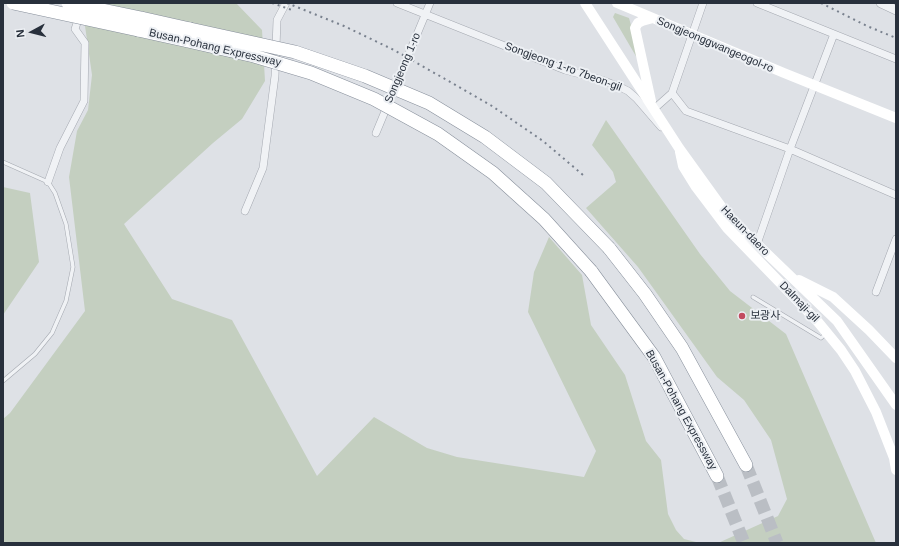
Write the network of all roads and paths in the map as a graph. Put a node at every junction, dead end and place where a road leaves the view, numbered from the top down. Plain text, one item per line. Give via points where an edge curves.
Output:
1 (13, 3) edge
2 (68, 3) edge
3 (84, 3) edge
4 (286, 3) edge
5 (398, 3) edge
6 (430, 3) edge
7 (585, 3) edge
8 (617, 3) edge
9 (703, 3) edge
10 (757, 3) edge
11 (881, 3) edge
12 (896, 10) edge
13 (426, 14) junction
14 (653, 18) junction
15 (139, 24) junction
16 (834, 34) junction
17 (189, 35) junction
18 (692, 35) junction
19 (896, 59) edge
20 (814, 86) junction
21 (672, 93) junction
22 (653, 108) junction
23 (896, 118) edge
24 (376, 133) dead end
25 (679, 148) junction
26 (790, 149) junction
27 (3, 162) edge
28 (48, 182) junction
29 (896, 194) edge
30 (245, 211) dead end
31 (896, 239) edge
32 (757, 244) junction
33 (790, 276) junction
34 (876, 292) dead end
35 (753, 297) dead end
36 (828, 333) junction
37 (896, 358) edge
38 (3, 381) edge
39 (896, 405) edge
40 (746, 466) tunnel mouth
41 (896, 470) edge
42 (717, 476) tunnel mouth

1 - 15 highway, Busan-Pohang Expressway, bridge
2 - 15 highway, Busan-Pohang Expressway, bridge
3 - 28 street via 75,29 84,43 84,101 60,148
4 - 30 street via 277,20 275,76 263,168
5 - 13 street, Songjeong 1-ro 7beon-gil
6 - 13 street, Songjeong 1-ro
7 - 22 main road, Haeun-daero
8 - 14 main road, Songjeonggwangeogol-ro
9 - 18 street
10 - 16 street
11 - 12 street
13 - 24 street, Songjeong 1-ro
13 - 25 street, Songjeong 1-ro 7beon-gil via 565,70 602,80 628,91
14 - 18 main road, Songjeonggwangeogol-ro
14 - 22 main road via 642,20 635,28
15 - 17 highway, Busan-Pohang Expressway
16 - 19 street
16 - 20 street
17 - 40 highway, Busan-Pohang Expressway, bridge via 295,52 366,76 429,103 484,137 546,183 609,248 645,294 682,348
17 - 42 highway, Busan-Pohang Expressway, bridge via 311,73 374,99 438,134 493,173 544,219 591,271 654,357
18 - 20 main road, Songjeonggwangeogol-ro
18 - 21 street
20 - 23 main road, Songjeonggwangeogol-ro
20 - 26 street
21 - 22 street
21 - 26 street via 686,111
22 - 25 main road, Haeun-daero
25 - 32 main road, Haeun-daero via 728,216
25 - 36 main road, Dalmaji-gil via 683,166 727,228
26 - 29 street
26 - 32 street
27 - 28 lane
28 - 38 lane via 55,193 66,224 73,267 66,301 52,332 35,354
31 - 34 street
32 - 33 main road, Haeun-daero
33 - 37 main road, Dalmaji-gil via 833,297
33 - 39 main road, Haeun-daero via 838,321
35 - 36 lane via 820,338
36 - 41 main road, Dalmaji-gil via 855,371 873,405 894,458

